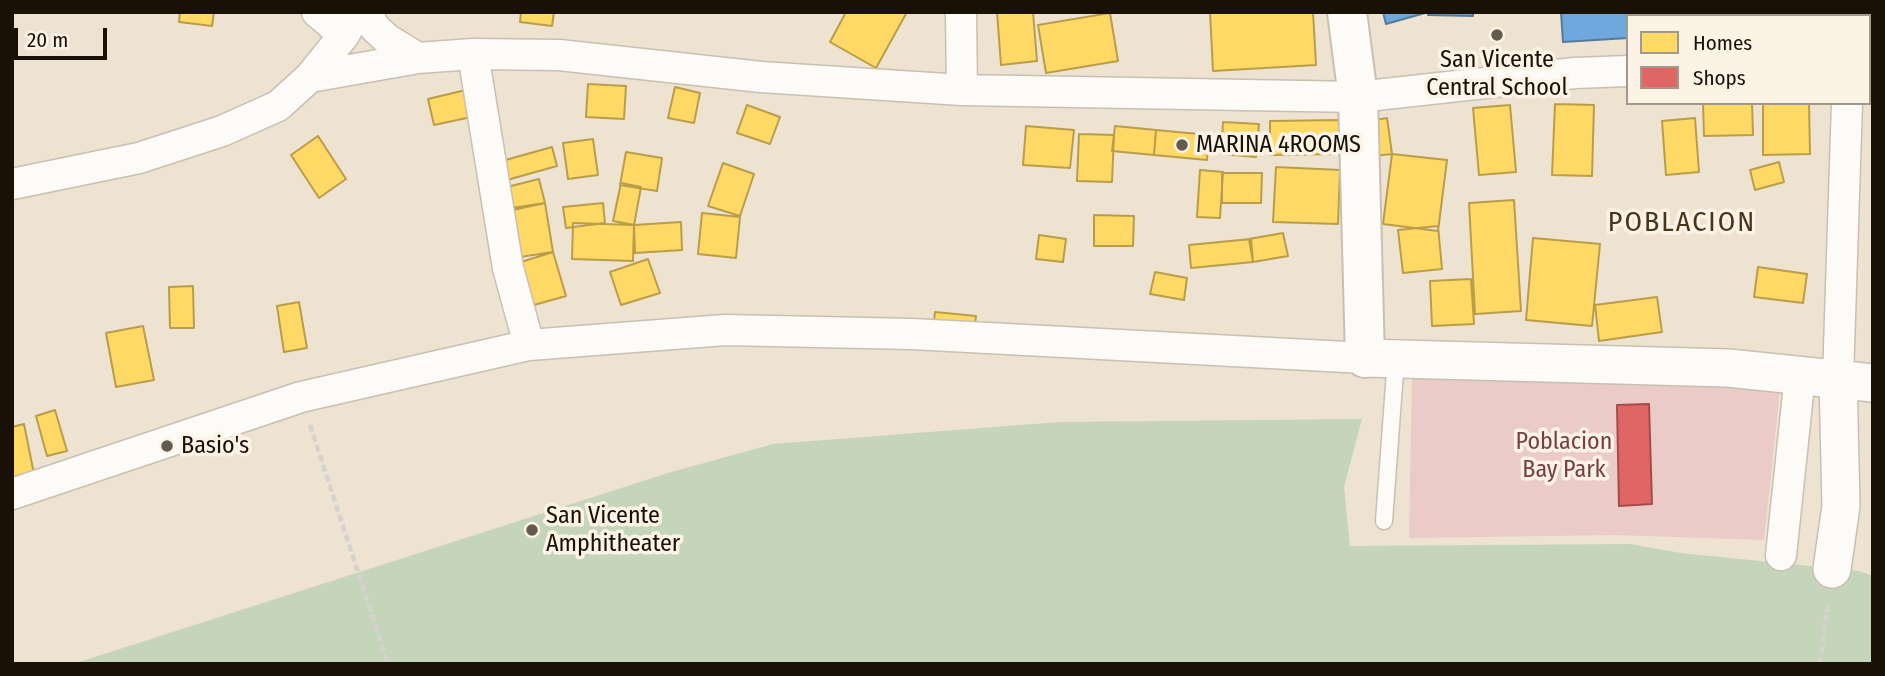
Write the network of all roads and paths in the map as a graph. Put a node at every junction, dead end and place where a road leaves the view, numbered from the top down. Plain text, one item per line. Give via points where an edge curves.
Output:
1 (317, 12) edge
2 (366, 12) edge
3 (961, 12) edge
4 (1348, 12) edge
5 (351, 24) edge
6 (473, 54) junction
7 (418, 58) junction
8 (1626, 71) edge
9 (310, 77) junction
10 (962, 90) junction
11 (1358, 97) junction
12 (1847, 105) edge
13 (12, 184) edge
14 (529, 345) junction
15 (1381, 358) junction
16 (1800, 374) junction
17 (1855, 381) edge
18 (301, 397) junction
19 (12, 494) edge
20 (1384, 521) dead end
21 (1781, 555) dead end
22 (1832, 569) joint
23 (388, 664) edge
24 (1821, 664) edge

1 - 5 street
2 - 7 street via 387,39
3 - 10 street
4 - 11 main road
5 - 9 street
6 - 7 street
6 - 10 street via 558,55
6 - 14 street via 508,268
7 - 9 street
8 - 11 street
9 - 13 street via 278,106 222,131 139,158
10 - 11 street
11 - 15 main road
12 - 17 street
14 - 15 street via 724,330 912,334
14 - 18 street
15 - 16 street
15 - 20 lane
16 - 17 street
16 - 21 street
17 - 22 street
18 - 19 street
18 - 23 path
22 - 24 path

